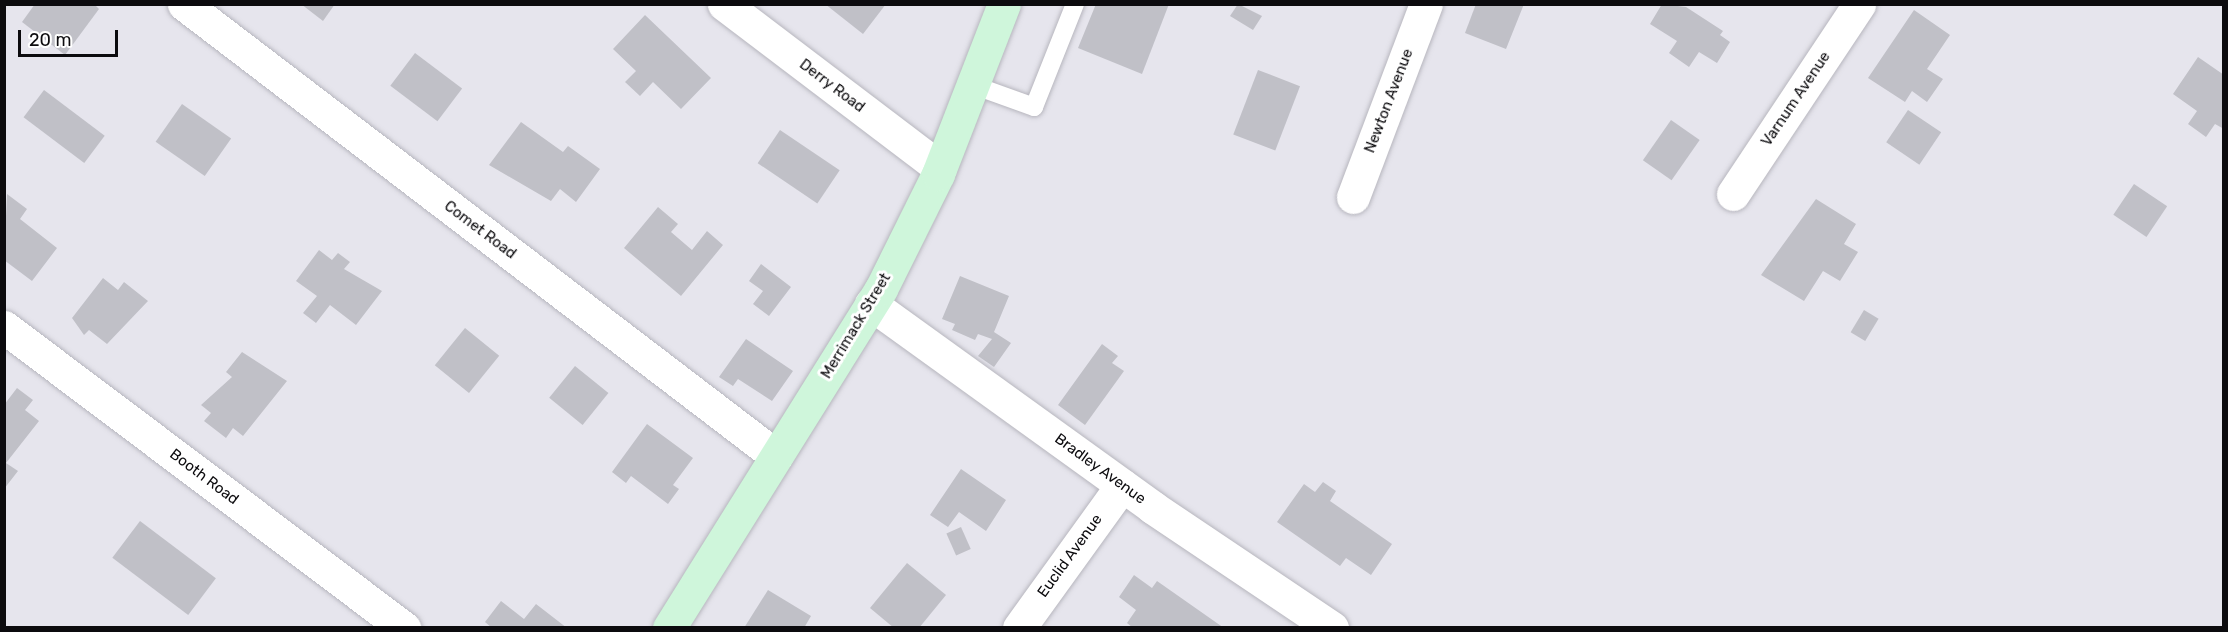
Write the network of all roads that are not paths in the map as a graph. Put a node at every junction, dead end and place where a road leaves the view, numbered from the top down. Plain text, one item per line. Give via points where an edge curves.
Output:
1 (184, 4) edge
2 (724, 4) edge
3 (1004, 4) edge
4 (1075, 4) edge
5 (1426, 4) edge
6 (1858, 4) edge
7 (973, 85) junction
8 (940, 168) junction
9 (1732, 194) dead end
10 (1353, 197) dead end
11 (872, 304) junction
12 (4, 327) edge
13 (776, 456) junction
14 (1122, 485) junction
15 (404, 627) edge
16 (669, 627) edge
17 (1019, 627) edge
18 (1332, 627) edge

1 - 13 street, Comet Road
2 - 8 street, Derry Road
3 - 7 main road, Merrimack Street
4 - 7 lane via 1034,107
5 - 10 street, Newton Avenue
6 - 9 street, Varnum Avenue
7 - 8 main road, Merrimack Street
8 - 11 main road, Merrimack Street
11 - 13 main road, Merrimack Street
11 - 14 street, Bradley Avenue
12 - 15 street, Booth Road
13 - 16 main road, Merrimack Street
14 - 17 street, Euclid Avenue
14 - 18 street, Bradley Avenue

